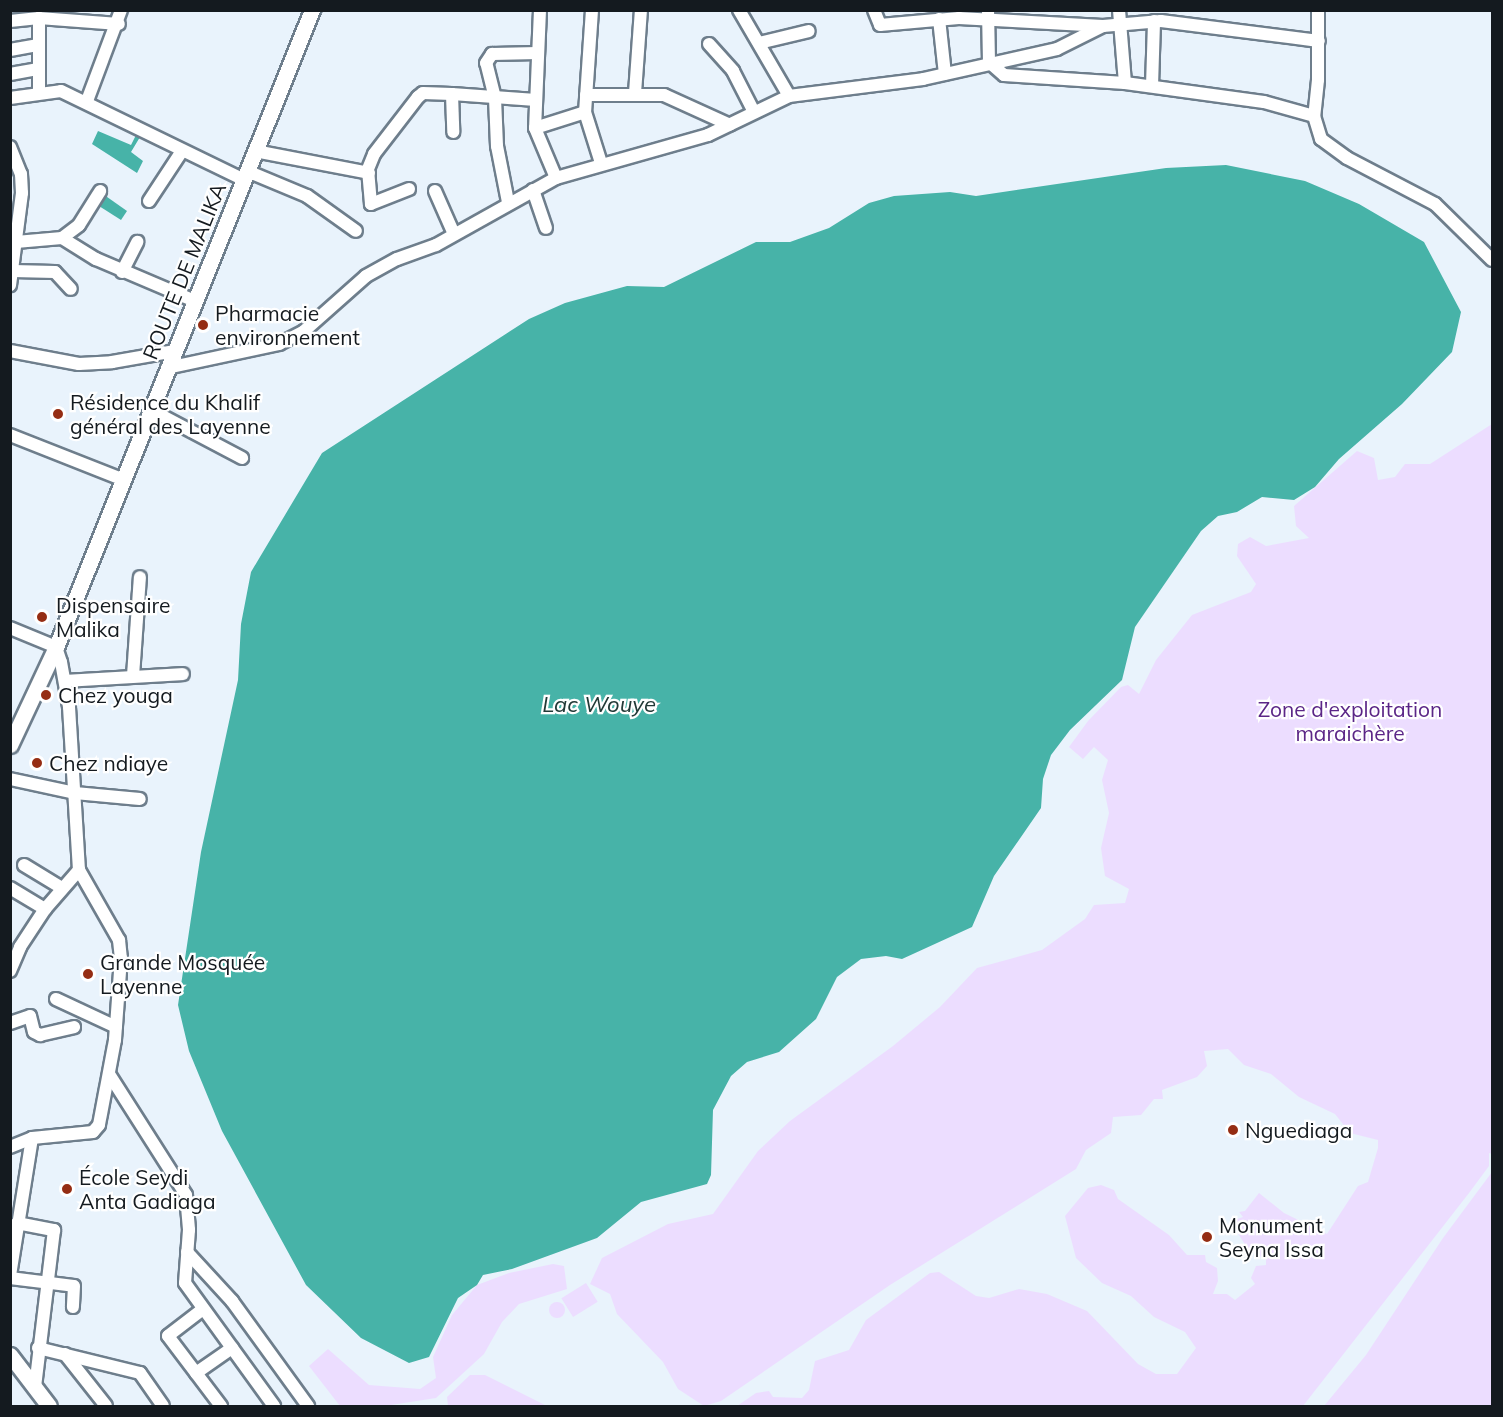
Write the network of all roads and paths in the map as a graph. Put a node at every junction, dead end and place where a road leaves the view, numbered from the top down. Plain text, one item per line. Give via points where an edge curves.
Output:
1 (121, 10) edge
2 (312, 10) edge
3 (540, 10) edge
4 (592, 10) edge
5 (641, 10) edge
6 (740, 10) edge
7 (874, 10) edge
8 (1119, 10) edge
9 (1318, 10) edge
10 (988, 14) edge
11 (1029, 15) edge
12 (943, 16) edge
13 (12, 17) edge
14 (39, 18) junction
15 (1159, 18) edge
16 (119, 24) junction
17 (1118, 25) junction
18 (1103, 26) junction
19 (809, 31) dead end
20 (1319, 41) junction
21 (759, 43) junction
22 (709, 44) dead end
23 (39, 45) junction
24 (10, 50) edge
25 (538, 53) junction
26 (989, 62) junction
27 (39, 69) junction
28 (10, 74) edge
29 (945, 74) junction
30 (1125, 82) junction
31 (1152, 86) junction
32 (39, 92) junction
33 (635, 93) junction
34 (452, 94) junction
35 (586, 95) junction
36 (11, 96) edge
37 (789, 96) junction
38 (495, 98) junction
39 (87, 100) junction
40 (536, 100) junction
41 (585, 112) junction
42 (754, 112) junction
43 (1314, 116) junction
44 (730, 124) junction
45 (535, 128) junction
46 (453, 132) dead end
47 (10, 147) edge
48 (182, 151) junction
49 (255, 151) junction
50 (601, 163) junction
51 (369, 173) junction
52 (556, 178) junction
53 (243, 182) junction
54 (409, 189) dead end
55 (532, 190) junction
56 (100, 191) dead end
57 (435, 191) dead end
58 (148, 201) dead end
59 (508, 202) junction
60 (546, 228) dead end
61 (356, 231) dead end
62 (453, 234) junction
63 (62, 238) junction
64 (137, 242) dead end
65 (14, 246) edge
66 (1492, 260) edge
67 (13, 271) junction
68 (122, 272) junction
69 (10, 285) edge
70 (71, 289) dead end
71 (195, 301) junction
72 (177, 344) junction
73 (10, 351) edge
74 (167, 368) junction
75 (151, 411) junction
76 (10, 435) edge
77 (242, 458) dead end
78 (124, 480) junction
79 (140, 577) dead end
80 (10, 628) edge
81 (56, 647) junction
82 (183, 674) dead end
83 (133, 676) junction
84 (66, 681) junction
85 (10, 745) edge
86 (10, 779) edge
87 (75, 793) junction
88 (140, 799) dead end
89 (24, 865) dead end
90 (80, 870) junction
91 (10, 888) edge
92 (63, 888) junction
93 (45, 909) junction
94 (15, 945) edge
95 (10, 971) edge
96 (56, 999) dead end
97 (10, 1023) edge
98 (74, 1027) dead end
99 (116, 1027) junction
100 (110, 1074) junction
101 (32, 1138) junction
102 (10, 1147) edge
103 (16, 1217) edge
104 (188, 1252) junction
105 (10, 1277) edge
106 (47, 1284) junction
107 (74, 1307) dead end
108 (203, 1309) junction
109 (38, 1348) junction
110 (232, 1348) junction
111 (65, 1354) junction
112 (10, 1355) edge
113 (196, 1373) junction
114 (35, 1386) junction
115 (49, 1407) edge
116 (106, 1407) edge
117 (163, 1407) edge
118 (221, 1407) edge
119 (274, 1407) edge
120 (308, 1407) edge

1 - 16 street
2 - 49 main road, ROUTE DE MALIKA
3 - 25 street
4 - 35 street
5 - 33 street
6 - 21 street
7 - 12 street via 880,25
8 - 17 street
9 - 20 street
10 - 11 street
10 - 12 street
10 - 26 street
11 - 18 street
12 - 29 street
13 - 14 street
14 - 16 street
14 - 23 street
15 - 17 street
15 - 20 street
15 - 31 street
16 - 39 street
17 - 18 street
17 - 30 street
18 - 26 street via 1070,45
19 - 21 street
20 - 43 street
21 - 37 street
22 - 42 street via 733,71
23 - 24 street
23 - 27 street
25 - 38 street via 492,54 488,58
25 - 40 street
26 - 29 street
26 - 30 street via 1004,75
27 - 28 street
27 - 32 street
29 - 37 street via 884,86
30 - 31 street
31 - 43 street via 1263,102
32 - 36 street
32 - 39 street via 54,90
33 - 35 street
33 - 44 street via 675,98
34 - 38 street
34 - 46 street
34 - 51 street via 423,93 418,97 374,154
35 - 41 street
37 - 42 street
38 - 40 street
38 - 59 street via 497,146
39 - 48 street
40 - 45 street
41 - 45 street
41 - 50 street
42 - 44 street
43 - 66 street via 1318,134 1328,147 1435,204
44 - 50 street via 689,141
45 - 52 street
47 - 65 street via 22,183
48 - 53 street
48 - 58 street
49 - 51 street
49 - 53 main road, ROUTE DE MALIKA
50 - 52 street
51 - 54 street via 371,204
52 - 55 street
53 - 61 street via 307,196
53 - 71 main road, ROUTE DE MALIKA
53 - 72 street via 243,199 214,273 190,330
55 - 59 street
55 - 60 street
56 - 63 street via 79,225
57 - 62 street
59 - 62 street
62 - 74 street via 366,276 294,338 259,351
63 - 65 street
63 - 68 street
64 - 68 street
65 - 67 street
67 - 69 street
67 - 70 street via 56,272
68 - 71 street
71 - 72 main road, ROUTE DE MALIKA
72 - 73 street via 112,362 79,364
72 - 74 main road, ROUTE DE MALIKA
74 - 75 main road, ROUTE DE MALIKA
75 - 77 street
75 - 78 main road, ROUTE DE MALIKA
76 - 78 street
78 - 81 main road, ROUTE DE MALIKA
79 - 83 street
80 - 81 street
81 - 84 street
81 - 85 main road, ROUTE DE MALIKA
82 - 83 street
83 - 84 street
84 - 87 street
86 - 87 street
87 - 88 street
87 - 90 street
89 - 92 street
90 - 92 street
90 - 99 street via 120,944
91 - 93 street
92 - 93 street
93 - 94 street
94 - 95 street
96 - 99 street
97 - 98 street via 30,1016 34,1032 40,1035
99 - 100 street
100 - 101 street via 96,1130
100 - 104 street via 186,1195
101 - 102 street
101 - 103 street
103 - 105 street
103 - 106 street via 53,1228
104 - 108 street via 183,1276
104 - 120 street via 232,1301
105 - 106 street
106 - 107 street via 74,1286
106 - 109 street
108 - 110 street
108 - 113 street via 168,1336
109 - 111 street
109 - 114 street
110 - 113 street
110 - 119 street
111 - 116 street
111 - 117 street via 140,1373
112 - 114 main road
113 - 118 street
114 - 115 main road

